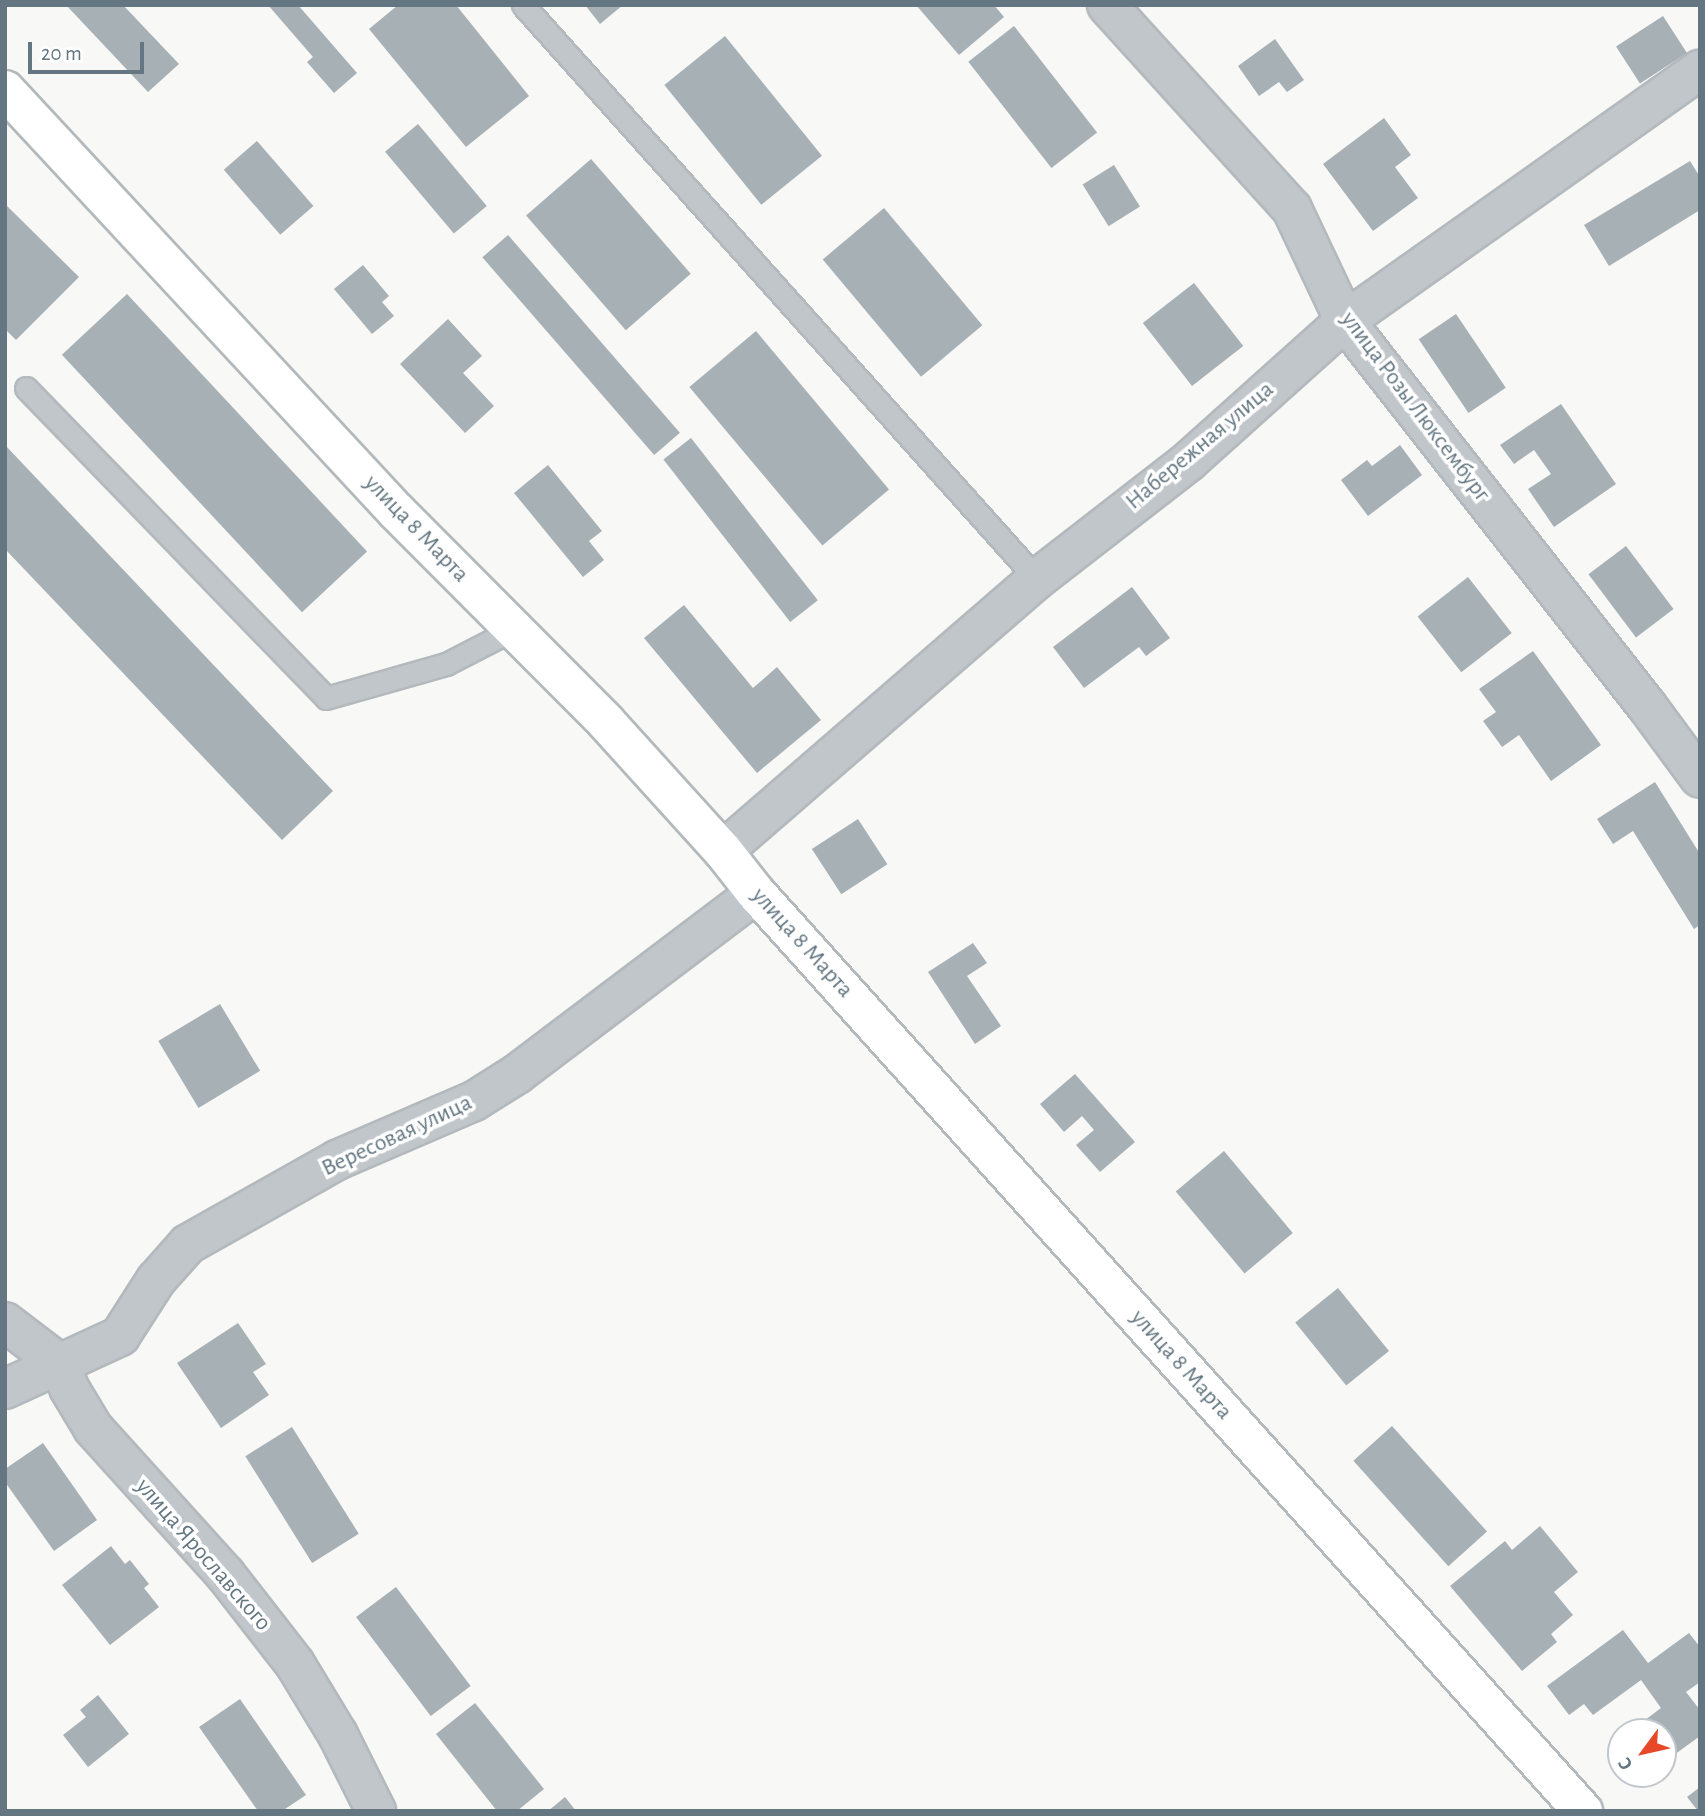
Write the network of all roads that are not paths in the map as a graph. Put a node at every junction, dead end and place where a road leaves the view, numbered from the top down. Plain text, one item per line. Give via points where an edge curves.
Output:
1 (523, 5) edge
2 (1107, 5) edge
3 (1700, 70) edge
4 (5, 90) edge
5 (1345, 321) junction
6 (26, 388) dead end
7 (1037, 579) junction
8 (514, 629) junction
9 (1700, 778) edge
10 (723, 851) junction
11 (757, 894) junction
12 (5, 1322) edge
13 (60, 1364) junction
14 (5, 1389) edge
15 (376, 1811) edge
16 (1583, 1811) edge

1 - 7 lane
2 - 5 street, улица Розы Люксембург via 1292,209
3 - 5 street, Набережная улица
4 - 8 main road, улица 8 Марта via 397,511
5 - 7 street, Набережная улица via 1189,461
5 - 9 street, улица Розы Люксембург
6 - 8 lane via 326,698 446,664
7 - 10 street, Набережная улица
8 - 10 main road, улица 8 Марта
10 - 11 main road, улица 8 Марта
11 - 13 street, Вересовая улица via 517,1074 474,1101 337,1160 188,1244 156,1280 120,1336
11 - 16 main road, улица 8 Марта
12 - 13 street, улица Ярославского
13 - 14 street, Вересовая улица
13 - 15 street, улица Ярославского via 93,1427 225,1574 295,1664

